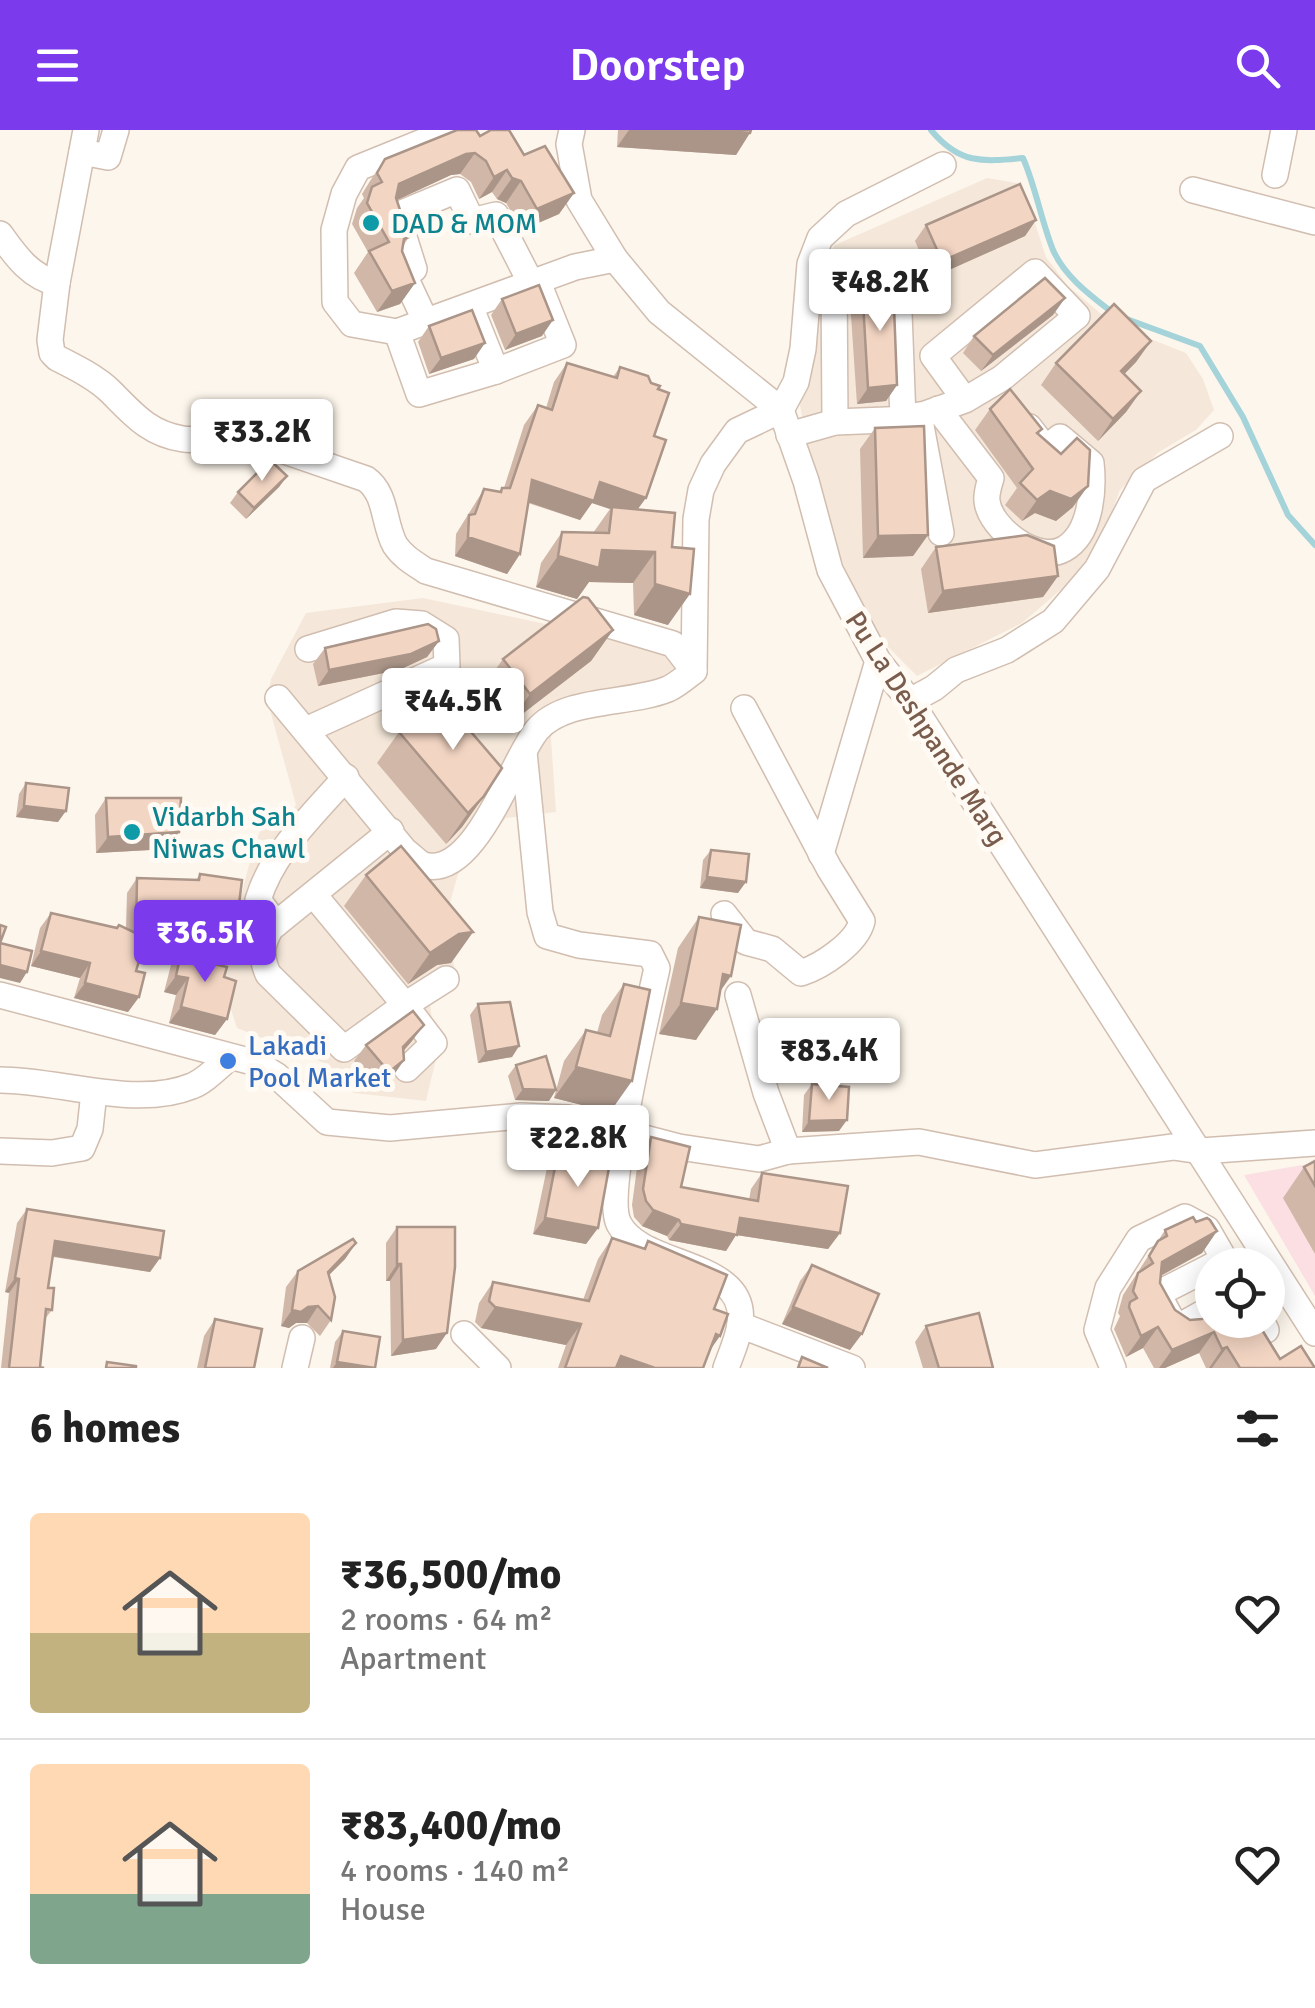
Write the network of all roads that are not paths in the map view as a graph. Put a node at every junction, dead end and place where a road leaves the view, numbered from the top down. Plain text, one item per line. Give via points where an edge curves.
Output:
1 (116, 130) edge
2 (452, 130) edge
3 (572, 130) edge
4 (1284, 130) edge
5 (84, 141) edge
6 (943, 165) dead end
7 (1275, 175) dead end
8 (1193, 190) dead end
9 (1315, 222) edge
10 (0, 234) edge
11 (615, 258) junction
12 (57, 282) junction
13 (534, 282) junction
14 (470, 306) junction
15 (426, 322) junction
16 (397, 332) junction
17 (496, 371) junction
18 (991, 384) junction
19 (965, 400) junction
20 (781, 410) junction
21 (920, 414) junction
22 (835, 422) junction
23 (790, 435) junction
24 (1220, 436) dead end
25 (941, 533) dead end
26 (308, 649) dead end
27 (878, 661) junction
28 (694, 671) junction
29 (278, 698) dead end
30 (910, 702) junction
31 (744, 708) dead end
32 (306, 730) junction
33 (524, 752) junction
34 (346, 777) junction
35 (391, 831) junction
36 (821, 854) junction
37 (314, 894) junction
38 (724, 914) dead end
39 (276, 924) junction
40 (446, 978) dead end
41 (0, 995) edge
42 (738, 995) dead end
43 (405, 1005) junction
44 (229, 1058) junction
45 (407, 1069) edge
46 (0, 1080) edge
47 (94, 1092) junction
48 (623, 1134) junction
49 (1315, 1143) edge
50 (1201, 1150) junction
51 (0, 1151) edge
52 (788, 1151) junction
53 (1218, 1248) edge
54 (1257, 1248) edge
55 (1195, 1274) edge
56 (1285, 1293) edge
57 (1195, 1318) edge
58 (740, 1326) junction
59 (1315, 1333) edge
60 (464, 1334) dead end
61 (302, 1338) dead end
62 (295, 1368) edge
63 (498, 1368) edge
64 (726, 1368) edge
65 (852, 1368) edge
66 (1113, 1368) edge

1 - 5 street via 108,157
2 - 16 street via 358,168 334,230 335,302 352,324
3 - 11 street via 579,200
4 - 7 street
5 - 12 street
6 - 20 street via 846,214 820,238 810,264 796,382
8 - 9 street
10 - 12 street via 17,258
11 - 13 street
11 - 20 street via 659,312
12 - 28 street via 52,353 110,390 137,420 183,440 238,435 366,479 377,487 392,540 426,572 674,644
13 - 14 street
13 - 15 street via 496,215 472,221 457,190 397,215 414,269 403,274
13 - 17 street via 564,346
14 - 15 street
14 - 17 street
15 - 16 street
16 - 17 street via 419,394
18 - 19 street
18 - 19 street via 1077,316 1035,272 933,356
18 - 21 street via 1046,448 1060,437 1091,463 1094,488 1081,534 1064,550 1045,553 995,524 986,500 991,478
19 - 21 street
20 - 23 street, Pu La Deshpande Marg
20 - 28 street via 737,431 701,490
21 - 22 street
21 - 22 street via 898,286 869,276 834,282
21 - 25 street
22 - 23 street
23 - 27 street, Pu La Deshpande Marg via 830,570
24 - 30 street via 1144,480 1096,569 1053,621 1008,650 956,670
26 - 32 street via 396,622 422,624 446,639 447,666
27 - 30 street, Pu La Deshpande Marg
27 - 36 street
28 - 33 street via 669,688 552,715
29 - 32 street
30 - 50 street, Pu La Deshpande Marg
31 - 36 street
32 - 34 street
33 - 35 street via 480,834 458,856 440,866 421,864
33 - 48 street via 547,936 650,954 657,968
34 - 35 street
34 - 39 street via 289,842 262,887 258,900
35 - 37 street
36 - 38 street via 862,921 859,933 814,969 800,973 772,949 746,942
37 - 39 street
37 - 43 street
39 - 43 street via 262,944 268,974 344,1049
40 - 43 street
41 - 44 street
42 - 52 street
43 - 45 street via 434,1043
44 - 47 street via 195,1085 166,1093
44 - 48 street via 267,1070 327,1122 390,1128 521,1116 568,1118
46 - 47 street
47 - 51 street via 82,1148
48 - 52 street via 758,1159
48 - 58 street via 618,1223 635,1244 724,1284 740,1308
49 - 50 street
50 - 52 street via 1035,1165 919,1142
50 - 54 street, Pu La Deshpande Marg
53 - 66 street via 1207,1228 1185,1217 1138,1239 1108,1288 1097,1330
55 - 57 street via 1160,1298 1174,1324
56 - 59 street, Pu La Deshpande Marg
58 - 64 street
58 - 65 street
60 - 63 street
61 - 62 street

